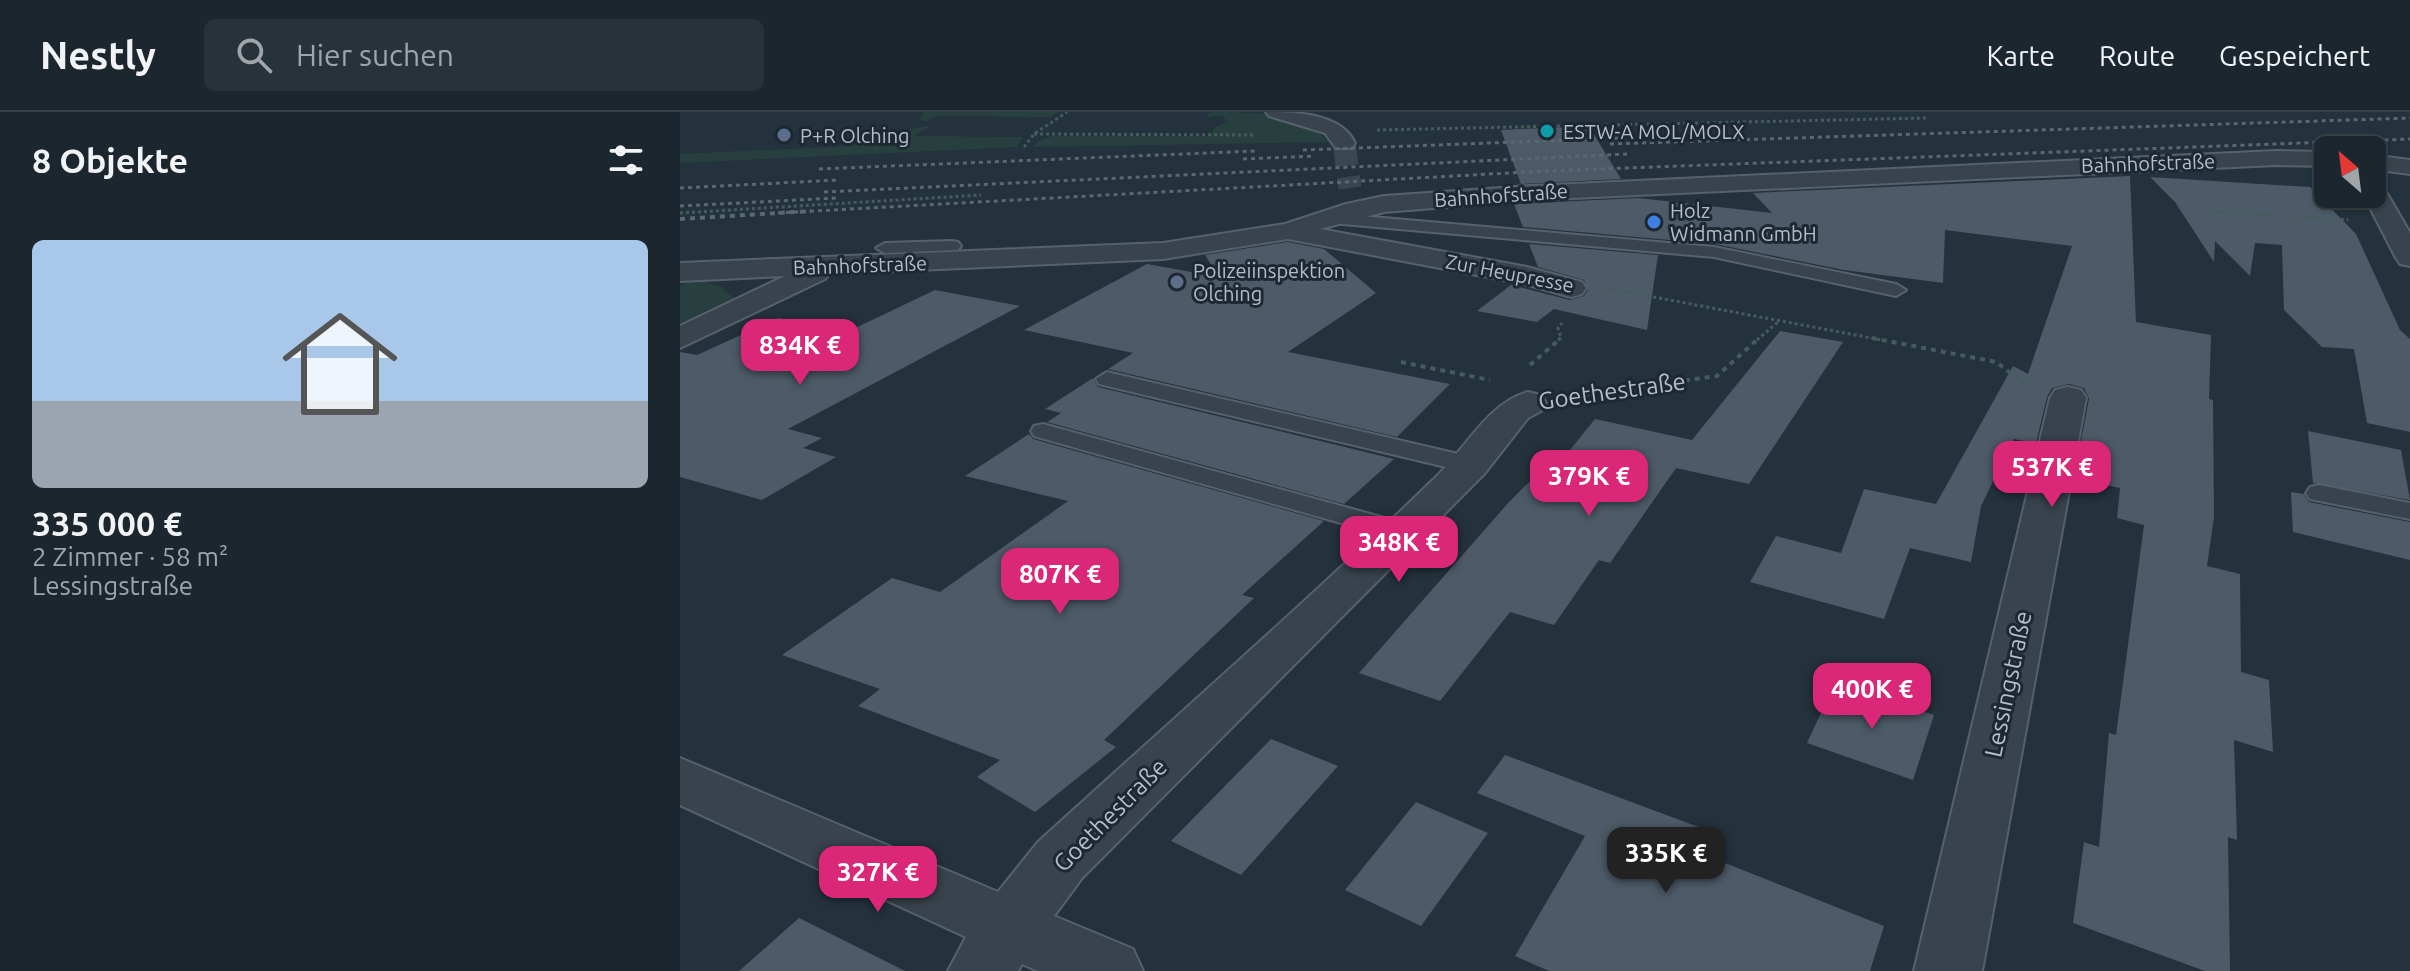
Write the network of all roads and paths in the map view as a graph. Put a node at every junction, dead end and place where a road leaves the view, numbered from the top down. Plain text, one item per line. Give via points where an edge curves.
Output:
1 (1067, 112) edge
2 (1276, 112) edge
3 (1926, 118) dead end
4 (1034, 134) junction
5 (1339, 135) junction
6 (1024, 147) dead end
7 (2314, 159) edge
8 (2386, 164) edge
9 (2410, 167) edge
10 (981, 195) dead end
11 (2383, 208) edge
12 (2209, 211) dead end
13 (680, 213) edge
14 (1326, 218) junction
15 (2391, 223) junction
16 (1289, 231) junction
17 (952, 246) dead end
18 (885, 248) dead end
19 (2410, 258) edge
20 (831, 265) junction
21 (680, 272) edge
22 (1582, 287) junction
23 (1896, 290) dead end
24 (1779, 321) junction
25 (680, 338) edge
26 (721, 350) dead end
27 (1401, 362) dead end
28 (789, 379) dead end
29 (1107, 379) dead end
30 (1518, 393) junction
31 (2068, 398) joint
32 (1043, 431) dead end
33 (1471, 465) junction
34 (2319, 493) dead end
35 (2410, 511) edge
36 (1404, 532) junction
37 (680, 780) edge
38 (996, 948) edge
39 (1109, 971) edge
40 (1948, 971) edge

1 - 4 path
2 - 5 street
3 - 5 path
4 - 5 path
4 - 6 path
7 - 14 street, Bahnhofstraße via 1762,180 1384,204 1352,199
8 - 9 street
10 - 13 path
11 - 15 street
12 - 15 path
14 - 16 street, Bahnhofstraße
14 - 23 lane via 1714,252
15 - 19 street
16 - 20 street, Bahnhofstraße via 1163,251
16 - 22 street, Zur Heupresse
17 - 18 lane
20 - 21 street, Bahnhofstraße
20 - 25 street
22 - 24 path, Zur Heupresse
22 - 30 path via 1558,328 1561,338
24 - 30 path, Goethestraße via 1717,376
24 - 31 path via 1996,362 2028,386
26 - 28 path via 775,361
27 - 30 path
29 - 33 lane
30 - 33 street, Goethestraße via 1515,410
31 - 40 street, Lessingstraße
32 - 36 lane
33 - 36 street, Goethestraße
34 - 35 lane
36 - 38 street, Goethestraße via 1060,860
37 - 38 street
38 - 39 street

